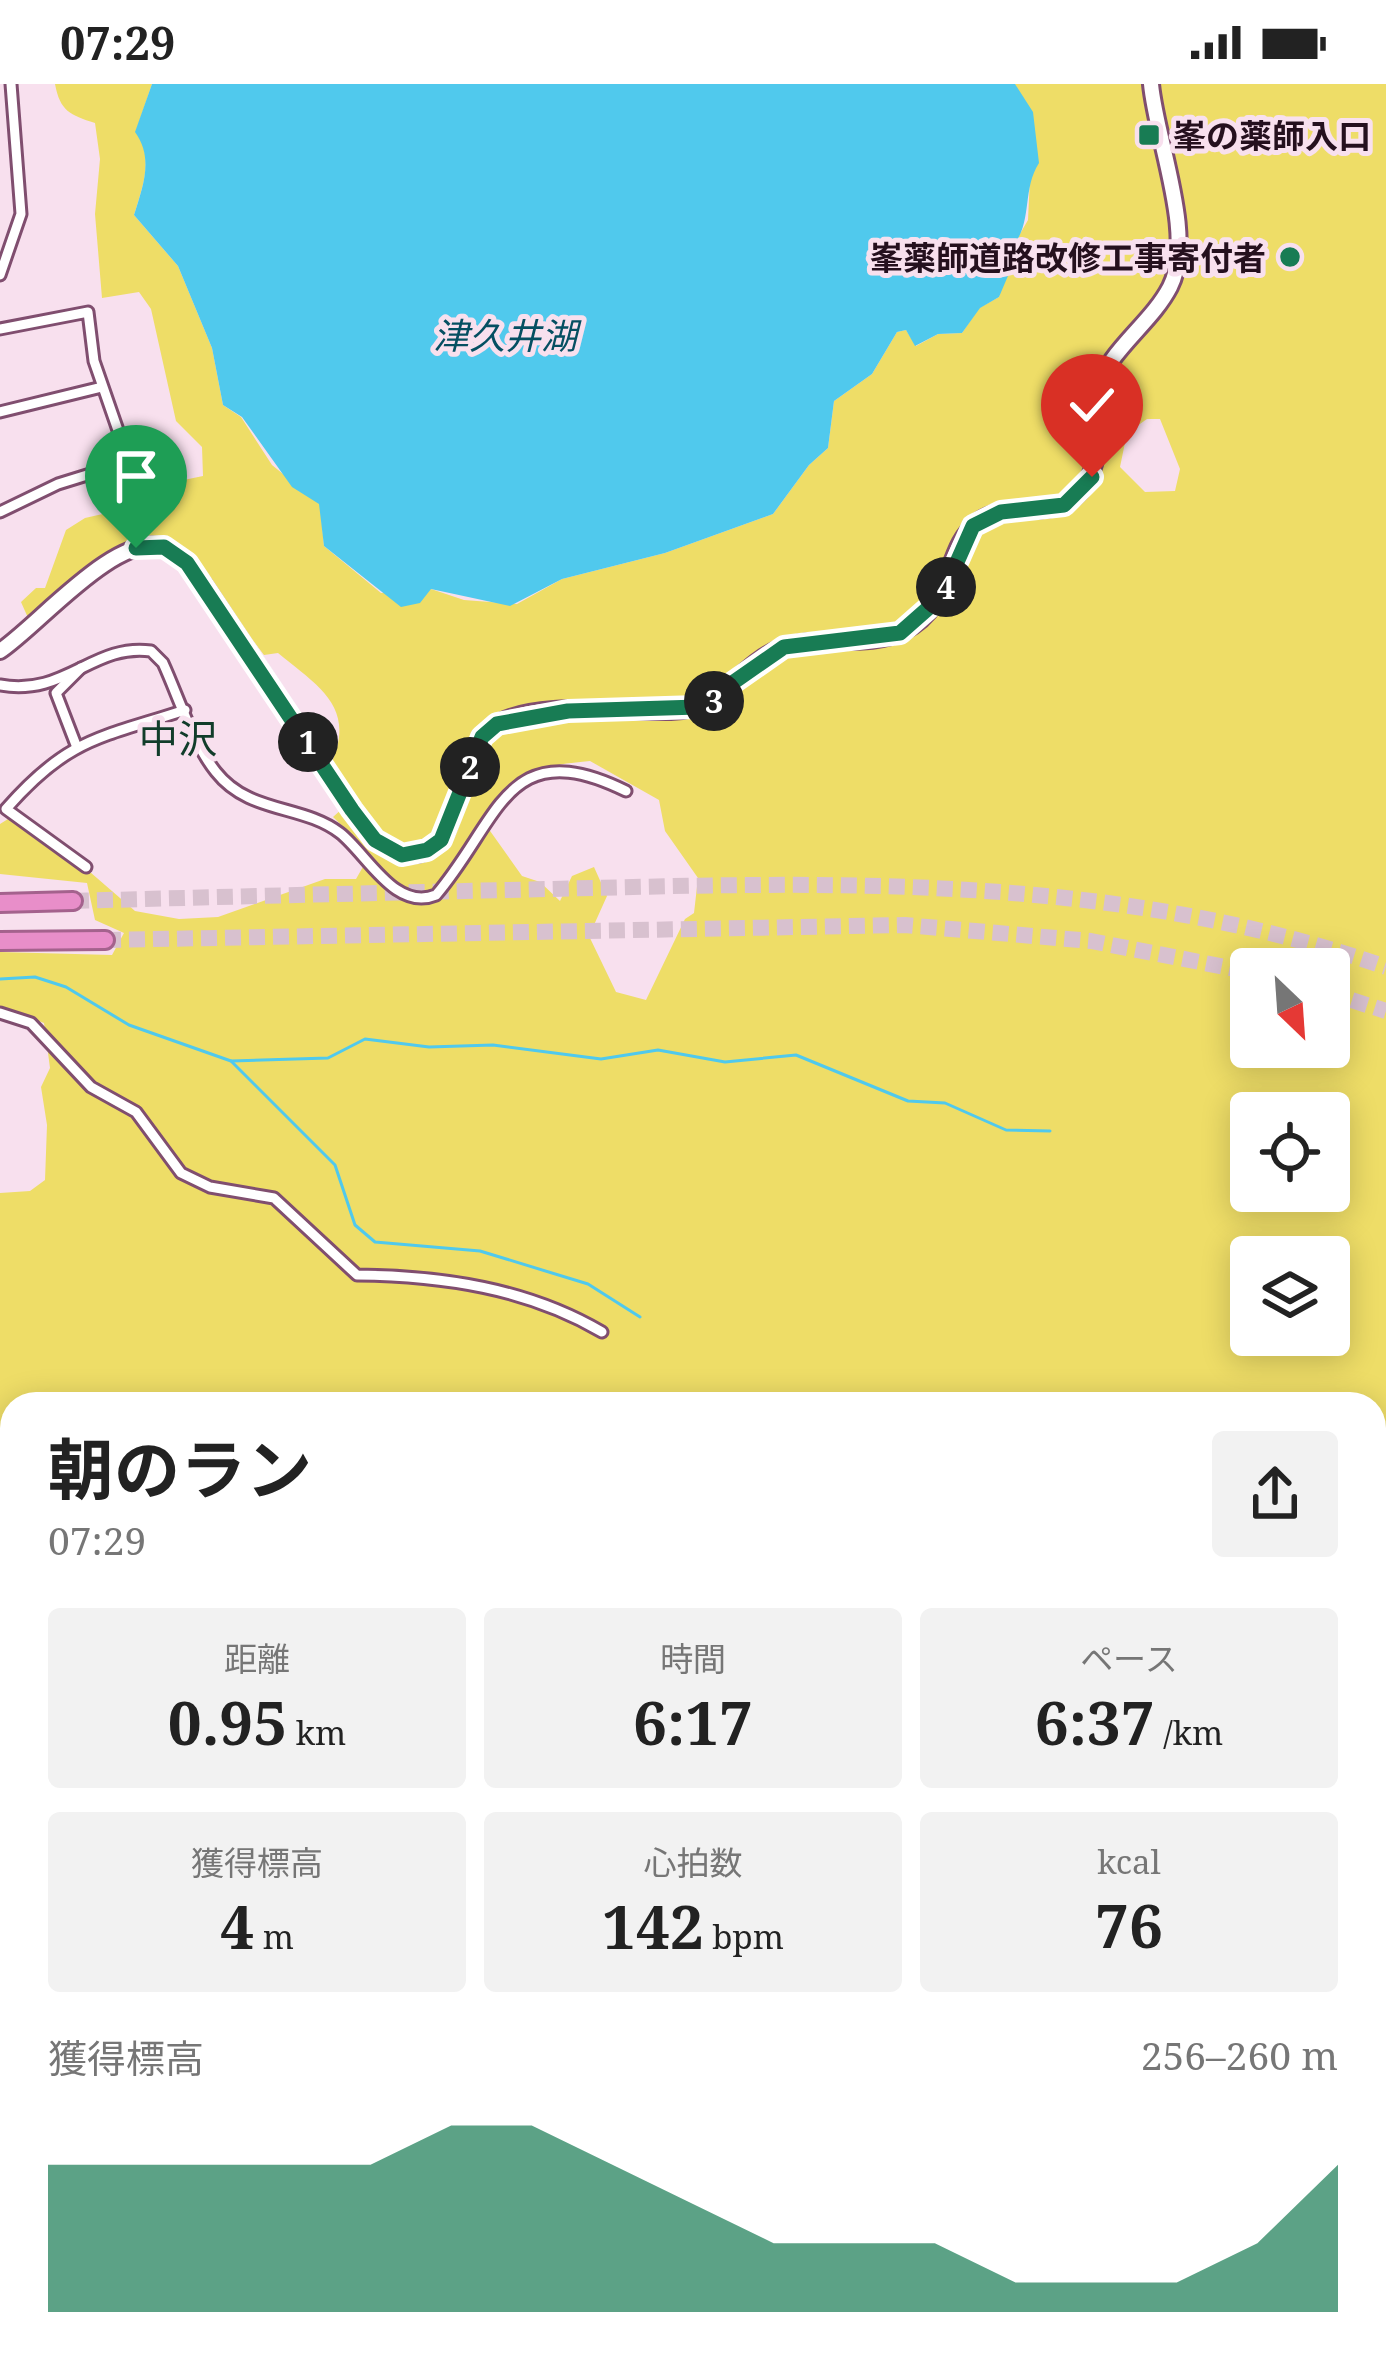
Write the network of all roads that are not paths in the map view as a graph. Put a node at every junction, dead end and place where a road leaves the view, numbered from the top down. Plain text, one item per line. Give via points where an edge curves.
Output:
1 (11, 84) edge
2 (1151, 84) edge
3 (17, 154) junction
4 (0, 159) edge
5 (0, 275) edge
6 (0, 329) edge
7 (1112, 360) tunnel mouth
8 (101, 387) junction
9 (1101, 396) tunnel mouth
10 (0, 412) edge
11 (129, 462) junction
12 (173, 472) dead end
13 (0, 512) edge
14 (0, 651) edge
15 (81, 668) junction
16 (0, 685) edge
17 (185, 710) junction
18 (76, 745) junction
19 (626, 791) dead end
20 (69, 837) dead end
21 (57, 850) junction
22 (86, 867) dead end
23 (73, 901) tunnel mouth
24 (0, 903) edge
25 (105, 940) tunnel mouth
26 (6, 941) edge
27 (0, 1013) edge
28 (602, 1332) dead end

1 - 3 street
2 - 7 main road via 1177,225 1177,268 1167,293
3 - 4 street
3 - 5 street via 20,225
6 - 8 street via 88,312
8 - 10 street
8 - 11 street
9 - 14 main road via 1098,457 1083,492 1057,507 1001,512 973,526 942,596 909,628 882,639 784,647 698,707 568,711 497,724 482,737 444,836 420,852 394,853 375,840 174,552 144,546 115,557
11 - 12 street via 166,458
11 - 13 street
15 - 16 street via 41,688
15 - 17 street via 151,650
15 - 18 street via 56,693
17 - 18 street
17 - 19 street via 226,783 260,806 332,828 390,884 419,899 436,896 478,831 531,775 571,768
18 - 21 street via 6,809
20 - 21 street
21 - 22 street
23 - 24 highway
25 - 26 highway
27 - 28 street via 32,1023 91,1087 136,1112 186,1178 274,1198 357,1275 390,1273 531,1298

